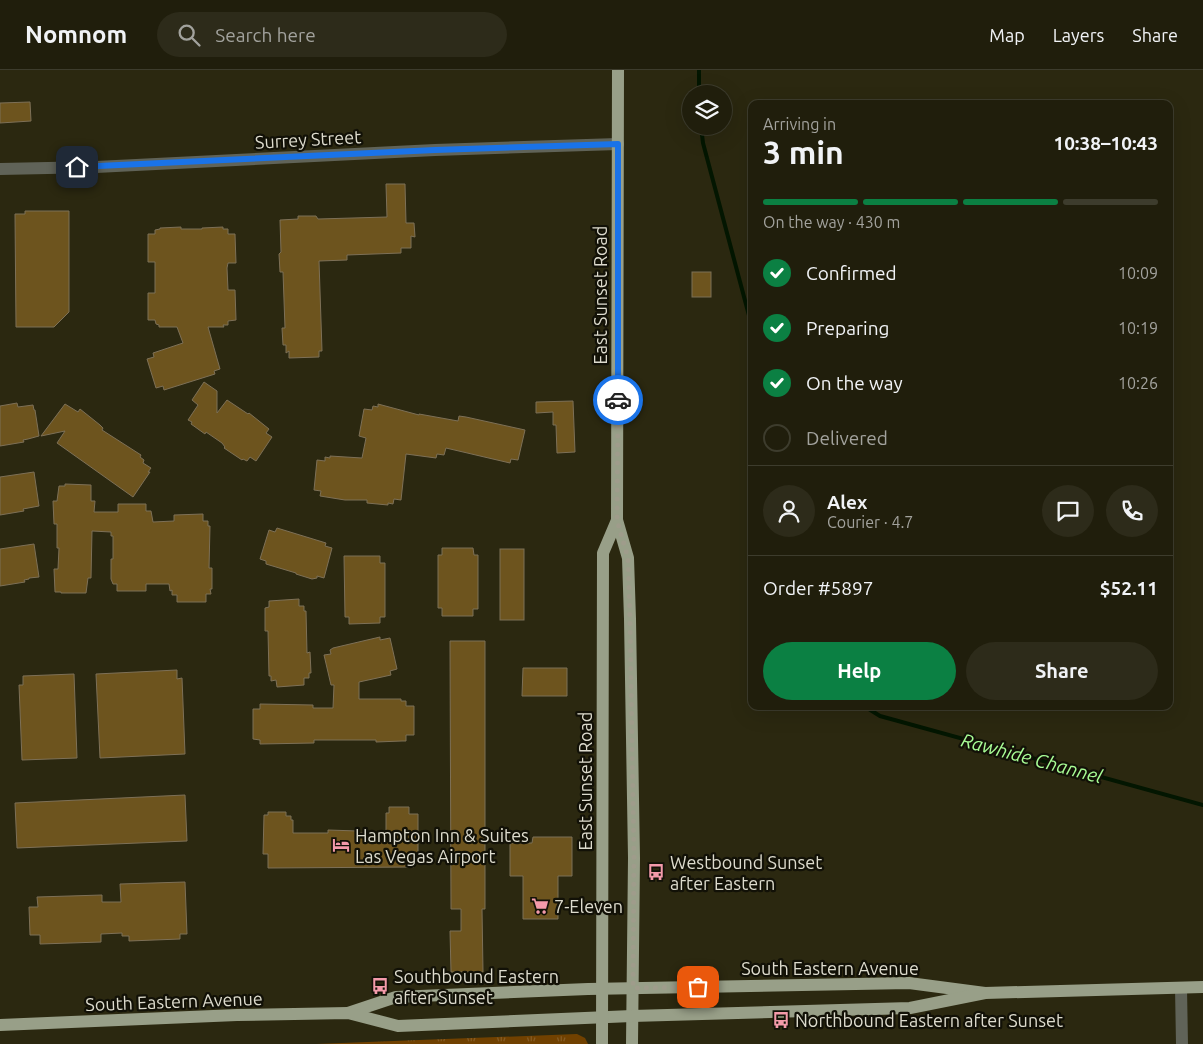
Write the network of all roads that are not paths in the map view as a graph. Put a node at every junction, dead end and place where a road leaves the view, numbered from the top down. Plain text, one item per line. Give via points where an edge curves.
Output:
1 (618, 70) edge
2 (618, 144) junction
3 (0, 168) edge
4 (617, 520) junction
5 (633, 988) junction
6 (1181, 988) junction
7 (1203, 988) edge
8 (602, 989) junction
9 (985, 993) junction
10 (348, 1013) junction
11 (632, 1016) junction
12 (602, 1017) junction
13 (0, 1025) edge
14 (602, 1044) edge
15 (632, 1044) edge
16 (1182, 1044) edge

1 - 2 main road, East Sunset Road
2 - 3 street, Surrey Street via 96,167
2 - 4 main road, East Sunset Road
4 - 5 main road, East Sunset Road via 628,558 630,602
4 - 8 main road, East Sunset Road via 603,553
5 - 8 main road, South Eastern Avenue
5 - 9 main road, South Eastern Avenue via 909,983
5 - 11 main road, East Sunset Road
6 - 7 main road, South Eastern Avenue
6 - 9 main road, South Eastern Avenue
6 - 16 street
8 - 10 main road, South Eastern Avenue via 396,997
8 - 12 main road, East Sunset Road
9 - 11 main road, South Eastern Avenue via 910,1008
10 - 12 main road, South Eastern Avenue via 398,1026
10 - 13 main road, South Eastern Avenue
11 - 12 main road, South Eastern Avenue
11 - 15 main road, East Sunset Road
12 - 14 main road, East Sunset Road

